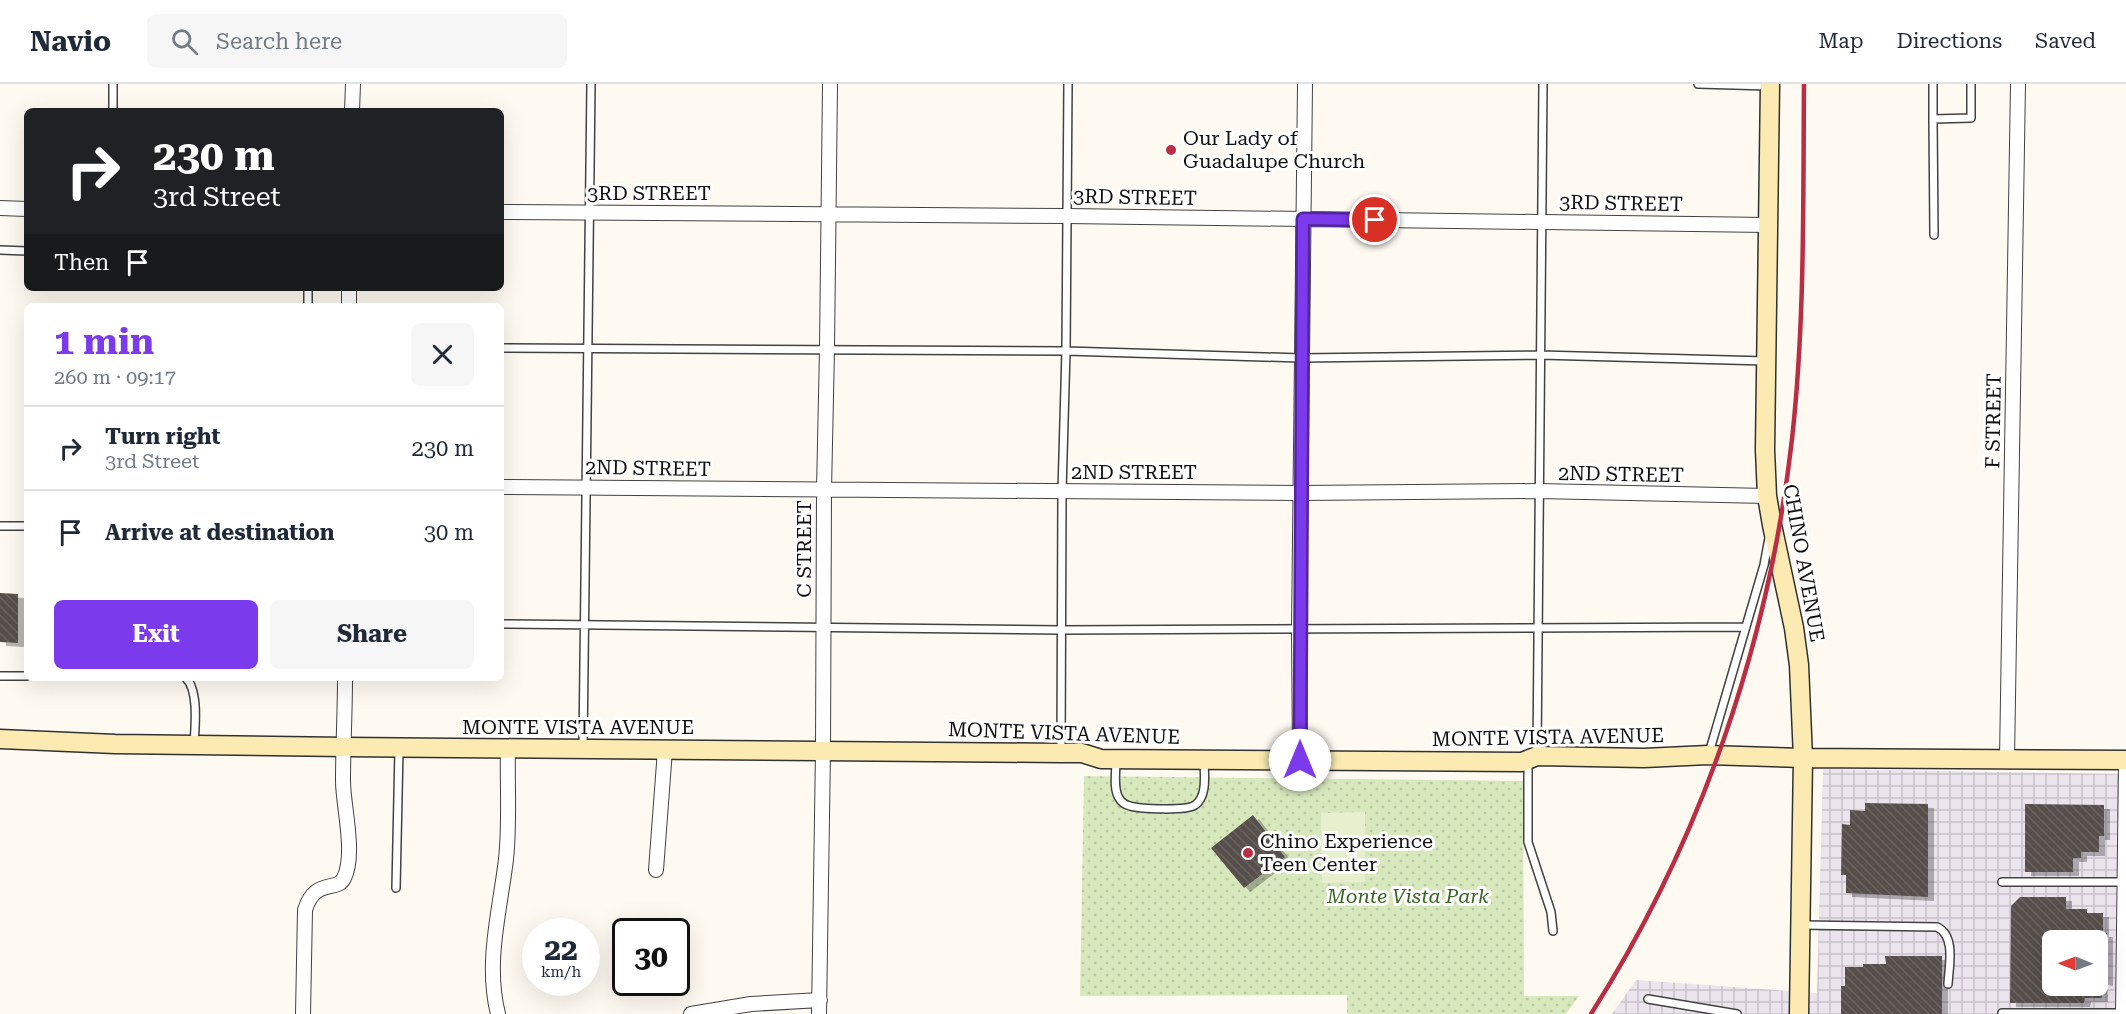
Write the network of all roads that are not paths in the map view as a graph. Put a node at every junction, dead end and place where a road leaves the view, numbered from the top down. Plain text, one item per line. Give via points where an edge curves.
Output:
1 (113, 84) edge
2 (353, 84) edge
3 (591, 84) edge
4 (830, 84) edge
5 (1068, 84) edge
6 (1305, 84) edge
7 (1543, 84) edge
8 (1698, 84) edge
9 (1933, 84) edge
10 (1971, 84) edge
11 (2018, 84) edge
12 (1770, 85) edge
13 (113, 108) edge
14 (352, 108) edge
15 (1933, 119) junction
16 (0, 208) edge
17 (24, 209) edge
18 (504, 212) edge
19 (589, 212) junction
20 (827, 214) junction
21 (1066, 216) junction
22 (1303, 219) junction
23 (1541, 221) junction
24 (1768, 225) junction
25 (1934, 236) dead end
26 (0, 250) edge
27 (24, 250) edge
28 (588, 347) junction
29 (504, 348) edge
30 (827, 349) junction
31 (1066, 351) junction
32 (1540, 356) junction
33 (1301, 358) junction
34 (1766, 361) junction
35 (504, 487) edge
36 (585, 487) junction
37 (824, 490) junction
38 (1539, 491) junction
39 (1062, 492) junction
40 (1300, 493) junction
41 (1767, 496) junction
42 (1772, 525) junction
43 (0, 526) edge
44 (24, 526) edge
45 (504, 624) edge
46 (585, 625) junction
47 (823, 627) junction
48 (1538, 627) junction
49 (1746, 627) junction
50 (1061, 630) junction
51 (1299, 630) junction
52 (0, 676) edge
53 (24, 676) edge
54 (189, 681) edge
55 (345, 681) edge
56 (0, 739) edge
57 (194, 745) junction
58 (345, 747) junction
59 (399, 747) junction
60 (507, 749) junction
61 (583, 749) junction
62 (665, 750) junction
63 (823, 751) junction
64 (1061, 753) junction
65 (1708, 755) junction
66 (1116, 758) junction
67 (1532, 758) junction
68 (1803, 758) junction
69 (1204, 759) junction
70 (2007, 759) junction
71 (1300, 760) junction
72 (2126, 760) edge
73 (656, 870) dead end
74 (2002, 882) dead end
75 (2125, 887) edge
76 (396, 888) dead end
77 (1800, 925) junction
78 (1553, 931) dead end
79 (1948, 984) dead end
80 (1648, 999) dead end
81 (820, 1007) edge
82 (2124, 1007) edge
83 (2002, 1012) dead end
84 (303, 1014) edge
85 (498, 1014) edge
86 (691, 1014) edge
87 (1737, 1014) edge
88 (1799, 1014) edge

1 - 13 lane
2 - 14 street
3 - 19 lane
4 - 20 street, C STREET
5 - 21 lane
6 - 22 street
7 - 23 lane
8 - 12 lane
9 - 15 lane
10 - 15 lane via 1971,118
11 - 70 street, F STREET
12 - 24 street, CHINO AVENUE
15 - 25 lane
16 - 17 street
18 - 19 street, 3RD STREET
19 - 20 street, 3RD STREET
19 - 28 lane
20 - 21 street, 3RD STREET
20 - 30 street, C STREET
21 - 22 street, 3RD STREET
21 - 31 lane
22 - 23 street, 3RD STREET
22 - 33 street
23 - 24 street, 3RD STREET
23 - 32 lane
24 - 34 street, CHINO AVENUE
26 - 27 lane
28 - 29 lane
28 - 30 lane
28 - 36 lane
30 - 31 lane
30 - 37 street, C STREET
31 - 33 lane
31 - 39 lane
32 - 33 lane
32 - 34 lane
32 - 38 lane
33 - 40 street
34 - 41 street, CHINO AVENUE
35 - 36 street, 2ND STREET
36 - 37 street, 2ND STREET
36 - 46 lane
37 - 39 street, 2ND STREET
37 - 47 street, C STREET
38 - 40 street, 2ND STREET
38 - 41 street, 2ND STREET
38 - 48 lane
39 - 40 street, 2ND STREET
39 - 50 lane
40 - 51 street
41 - 42 street, CHINO AVENUE
42 - 49 lane
42 - 68 street, CHINO AVENUE via 1799,665
43 - 44 lane
45 - 46 lane
46 - 47 lane
46 - 61 lane
47 - 50 lane
47 - 63 street, C STREET
48 - 49 lane
48 - 51 lane
48 - 67 lane
49 - 65 lane
50 - 51 lane
50 - 64 lane
51 - 71 street
52 - 53 lane
54 - 57 lane via 195,713
55 - 58 street
56 - 57 street, MONTE VISTA AVENUE
57 - 58 street, MONTE VISTA AVENUE
58 - 59 street, MONTE VISTA AVENUE
58 - 84 street via 347,866 340,884 315,891 304,910
59 - 60 street, MONTE VISTA AVENUE
59 - 76 lane
60 - 61 street, MONTE VISTA AVENUE
60 - 85 street via 506,857 492,959
61 - 62 street, MONTE VISTA AVENUE
62 - 63 street, MONTE VISTA AVENUE
62 - 73 street
63 - 64 street, MONTE VISTA AVENUE
63 - 81 street, C STREET
64 - 66 street, MONTE VISTA AVENUE
65 - 67 street, MONTE VISTA AVENUE
65 - 68 street, MONTE VISTA AVENUE
66 - 69 street, MONTE VISTA AVENUE
66 - 69 lane via 1119,800 1127,806 1175,808 1195,806 1202,797
67 - 71 street, MONTE VISTA AVENUE via 1522,762
67 - 78 lane via 1528,842 1551,912
68 - 70 street, MONTE VISTA AVENUE
68 - 77 street, CHINO AVENUE
69 - 71 street, MONTE VISTA AVENUE
70 - 72 street, MONTE VISTA AVENUE
72 - 75 street
74 - 75 lane
75 - 82 street
77 - 79 lane via 1937,927 1949,940
77 - 88 street, CHINO AVENUE
80 - 87 lane
81 - 86 street via 750,1004
82 - 83 lane

